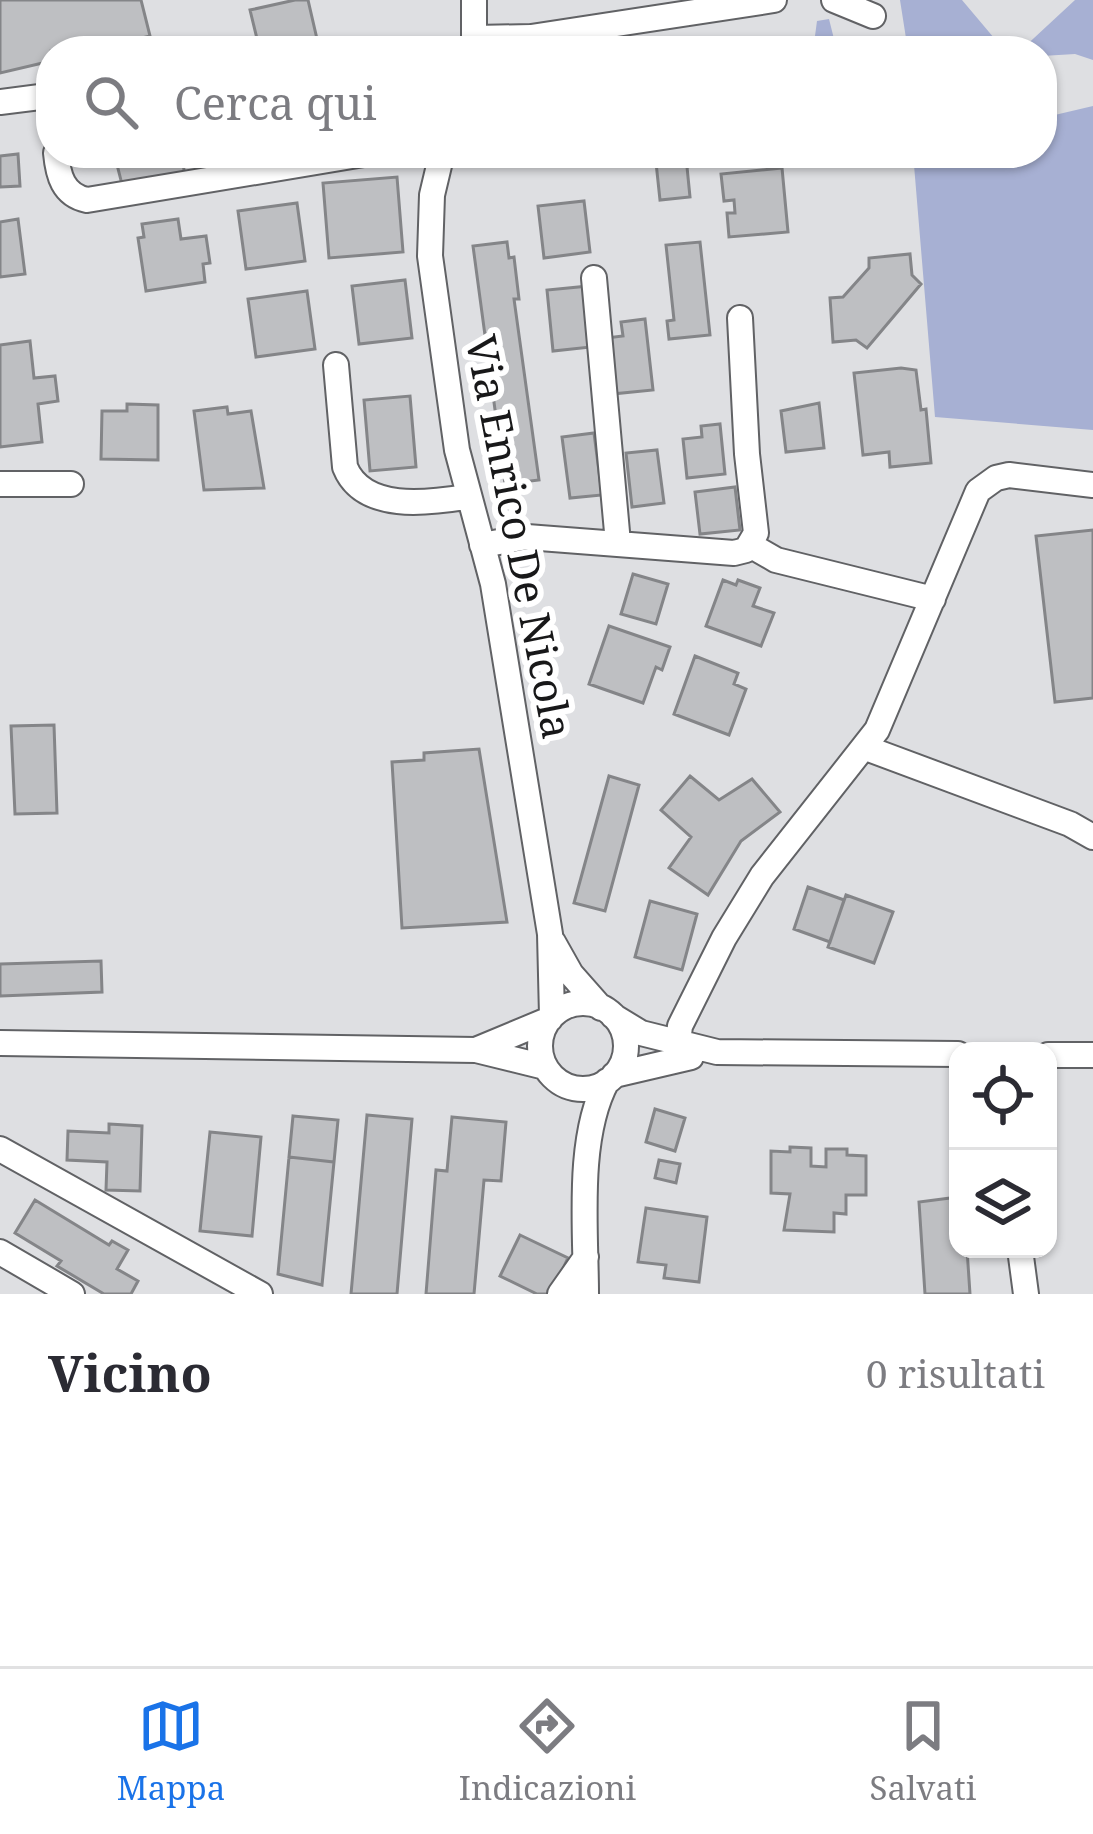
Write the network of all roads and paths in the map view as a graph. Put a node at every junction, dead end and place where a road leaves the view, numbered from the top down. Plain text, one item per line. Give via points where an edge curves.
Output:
1 (474, 0) edge
2 (774, 0) edge
3 (834, 0) edge
4 (873, 16) dead end
5 (474, 36) edge
6 (542, 36) edge
7 (36, 98) edge
8 (0, 102) edge
9 (59, 168) edge
10 (280, 168) edge
11 (438, 168) edge
12 (594, 278) dead end
13 (740, 318) dead end
14 (336, 365) dead end
15 (0, 484) edge
16 (71, 484) dead end
17 (1093, 485) edge
18 (466, 497) junction
19 (618, 543) junction
20 (482, 545) junction
21 (750, 545) junction
22 (932, 599) junction
23 (866, 748) junction
24 (1093, 837) edge
25 (550, 934) junction
26 (607, 1012) junction
27 (551, 1018) junction
28 (0, 1042) edge
29 (476, 1050) junction
30 (676, 1052) junction
31 (949, 1054) edge
32 (1057, 1054) edge
33 (1093, 1055) edge
34 (552, 1074) junction
35 (610, 1078) junction
36 (588, 1144) junction
37 (0, 1149) edge
38 (0, 1252) edge
39 (586, 1257) junction
40 (1021, 1258) edge
41 (72, 1294) edge
42 (260, 1294) edge
43 (560, 1294) edge
44 (586, 1294) edge
45 (1026, 1294) edge

1 - 5 street
2 - 6 street
3 - 4 street
7 - 8 street
9 - 10 street via 62,182 87,200
11 - 18 street, Via Enrico De Nicola via 430,256
12 - 19 street
13 - 21 street via 756,523
14 - 18 street via 350,479 418,504
15 - 16 street
17 - 22 street via 1009,475 986,484 969,505
18 - 20 street, Via Enrico De Nicola
19 - 20 street via 520,536
19 - 21 street via 734,554
20 - 25 street, Via Enrico De Nicola
21 - 22 street via 776,560
22 - 23 street
23 - 24 street
23 - 30 street via 762,876 680,1026
25 - 26 street, Via Enrico De Nicola via 571,974
25 - 27 street, Via Enrico De Nicola
26 - 27 street via 576,1004
26 - 30 street
26 - 35 street via 625,1043
27 - 29 street
27 - 34 street via 540,1040
28 - 29 street
29 - 34 street
30 - 31 street
30 - 35 street
32 - 33 street
34 - 35 street via 583,1089
34 - 36 street
35 - 36 street
36 - 39 street
37 - 42 street
38 - 41 street
39 - 43 street
39 - 44 street
40 - 45 street

